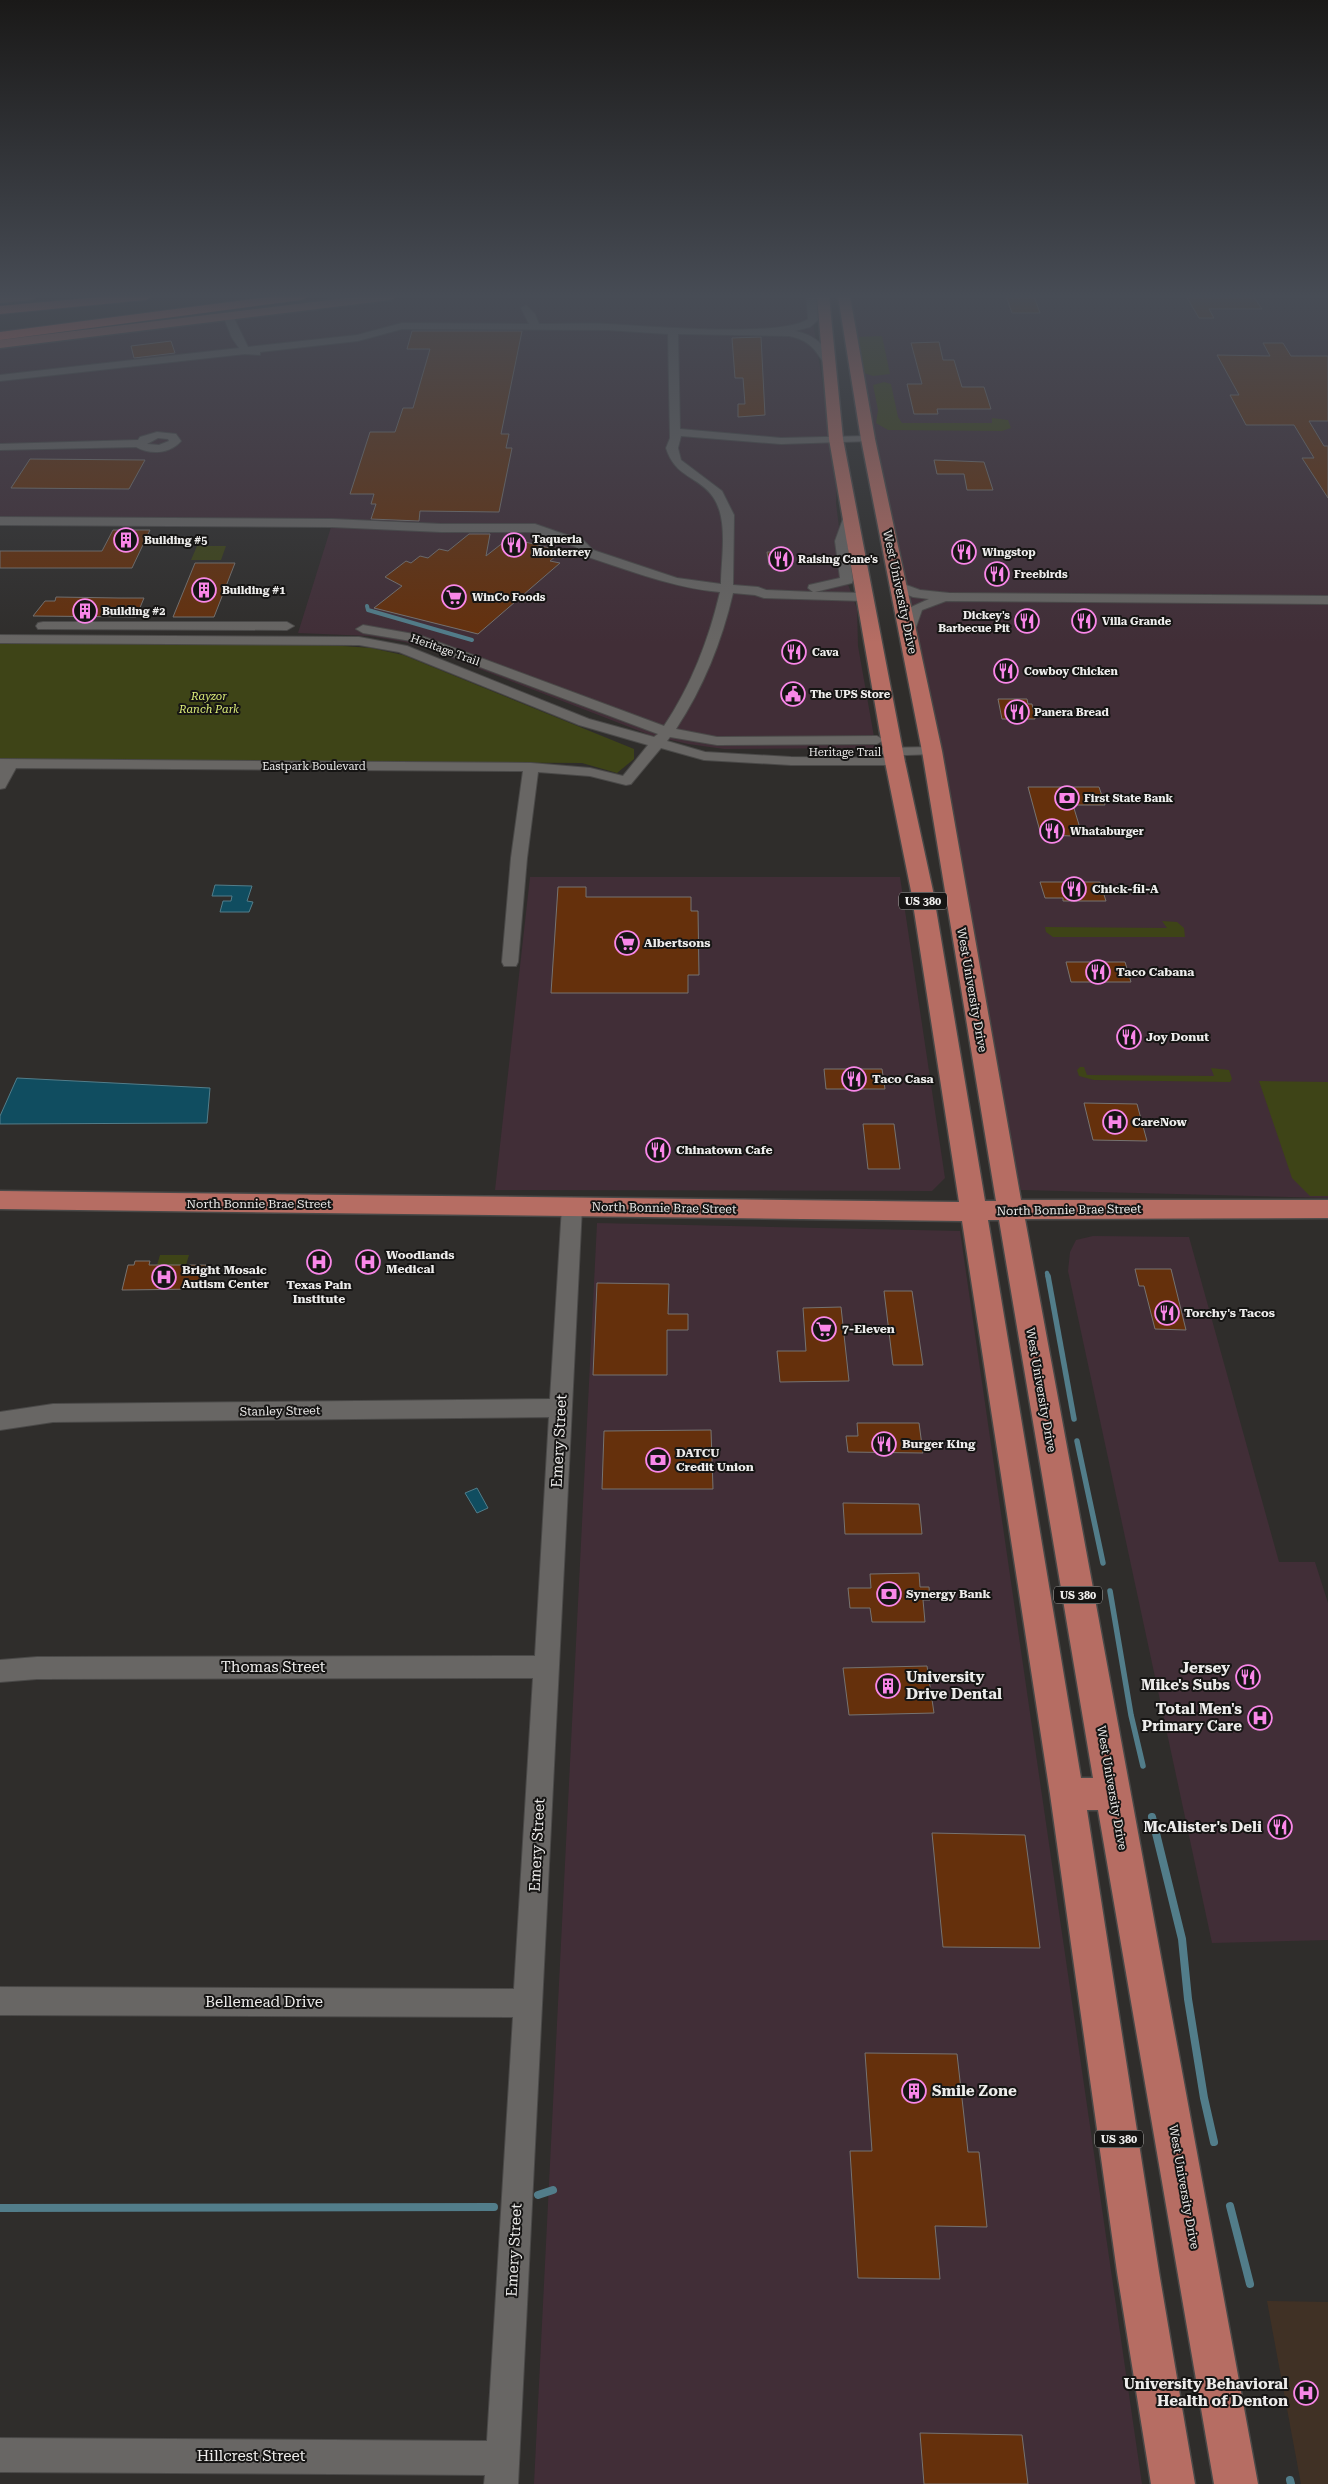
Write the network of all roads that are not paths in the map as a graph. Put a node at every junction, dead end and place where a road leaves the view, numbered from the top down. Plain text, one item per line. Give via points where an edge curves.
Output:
1 (674, 412) edge
2 (833, 412) edge
3 (863, 412) edge
4 (674, 428) junction
5 (836, 439) junction
6 (868, 439) junction
7 (175, 440) dead end
8 (0, 441) edge
9 (41, 444) junction
10 (0, 447) edge
11 (850, 516) junction
12 (0, 522) edge
13 (898, 586) junction
14 (727, 589) junction
15 (758, 591) junction
16 (863, 591) junction
17 (949, 597) junction
18 (1328, 600) edge
19 (1, 628) edge
20 (908, 630) junction
21 (298, 633) dead end
22 (0, 639) edge
23 (161, 640) junction
24 (666, 732) junction
25 (656, 744) junction
26 (888, 751) junction
27 (932, 751) junction
28 (6, 764) edge
29 (531, 767) junction
30 (0, 785) edge
31 (959, 913) junction
32 (510, 962) dead end
33 (0, 1200) edge
34 (572, 1207) junction
35 (1328, 1209) edge
36 (1010, 1210) junction
37 (972, 1212) junction
38 (561, 1408) junction
39 (0, 1421) edge
40 (547, 1667) junction
41 (0, 1671) edge
42 (1067, 1794) junction
43 (1114, 1794) junction
44 (0, 2001) edge
45 (528, 2003) junction
46 (0, 2455) edge
47 (502, 2471) edge
48 (1173, 2484) edge
49 (1236, 2484) edge

1 - 4 street
2 - 5 main road
3 - 6 main road, West University Drive / US 380
4 - 5 street via 780,441
4 - 14 street via 676,438 672,448 676,461 718,494 728,515
5 - 6 street
5 - 11 main road
6 - 13 main road, West University Drive / US 380
7 - 9 street via 152,436 141,443
8 - 9 street
9 - 10 street
11 - 15 street via 841,541 847,580 821,588 762,588
11 - 16 main road
12 - 14 street via 332,523 535,528 580,544 589,553 674,581
13 - 17 street via 918,594
13 - 20 main road, West University Drive / US 380
14 - 15 street
14 - 24 street via 722,615 692,694
15 - 16 street via 764,594
16 - 26 main road via 872,639 863,648 878,726
16 - 27 main road via 895,638 917,736
17 - 18 street
17 - 20 street via 916,608
19 - 24 street, Heritage Trail via 300,626 390,632 414,638
20 - 27 main road, West University Drive / US 380
21 - 23 street via 183,633
22 - 23 street, Heritage Trail
23 - 25 street, Heritage Trail via 310,640 380,644 411,653 584,722
24 - 25 street
24 - 26 street, Heritage Trail via 717,741
25 - 26 street, Heritage Trail via 697,754 791,761
25 - 29 street, Eastpark Boulevard via 626,781 590,772
26 - 27 street, Heritage Trail
26 - 31 main road via 906,758 913,766 936,866 945,892
26 - 37 main road, US 380 via 922,891
27 - 31 main road, West University Drive / US 380
28 - 29 street, Eastpark Boulevard
28 - 30 street
29 - 32 street
31 - 36 main road, West University Drive / US 380
33 - 34 main road, North Bonnie Brae Street
34 - 37 main road, North Bonnie Brae Street
34 - 38 street, Emery Street
35 - 36 main road, North Bonnie Brae Street
36 - 37 main road, North Bonnie Brae Street
36 - 43 main road, West University Drive / US 380
37 - 42 main road, US 380
38 - 39 street, Stanley Street via 53,1413
38 - 40 street, Emery Street
40 - 41 street, Thomas Street via 37,1668
40 - 45 street, Emery Street
42 - 43 main road
42 - 48 main road, US 380
43 - 49 main road, West University Drive / US 380
44 - 45 street, Bellemead Drive
45 - 47 street, Emery Street
46 - 47 street, Hillcrest Street

